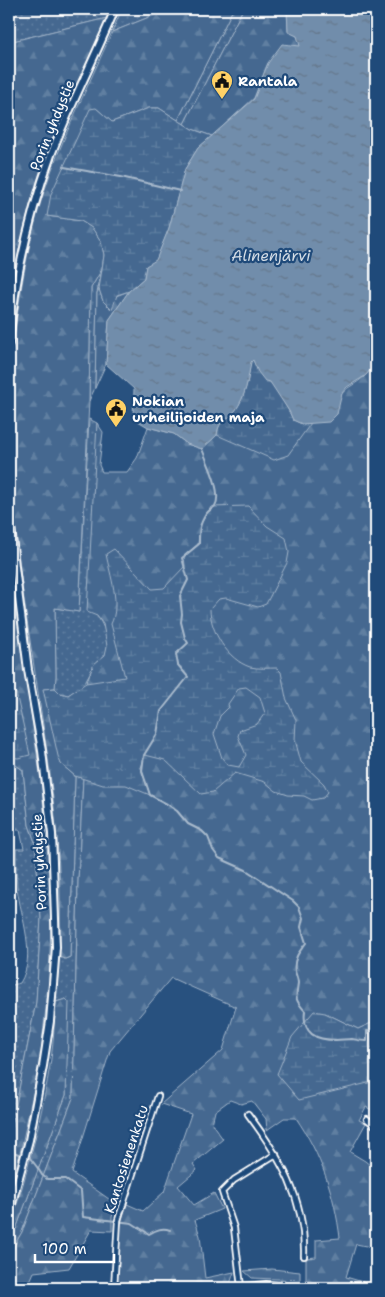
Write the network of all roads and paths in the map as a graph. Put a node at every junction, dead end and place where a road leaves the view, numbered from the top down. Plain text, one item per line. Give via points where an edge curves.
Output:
1 (115, 9) edge
2 (9, 343) edge
3 (9, 506) edge
4 (158, 1096) dead end
5 (248, 1114) dead end
6 (367, 1120) dead end
7 (376, 1126) edge
8 (276, 1154) junction
9 (9, 1214) edge
10 (304, 1256) dead end
11 (114, 1288) edge
12 (239, 1288) edge
13 (300, 1288) edge

1 - 2 main road, Porin yhdystie via 52,154 39,192 18,277
3 - 9 main road, Porin yhdystie via 52,834 56,947 43,1066 29,1140
4 - 11 street, Kantosienenkatu via 118,1220
5 - 8 street
6 - 7 street
8 - 10 street via 302,1218
8 - 12 street via 234,1180 222,1192 234,1228
12 - 13 main road via 266,1285

